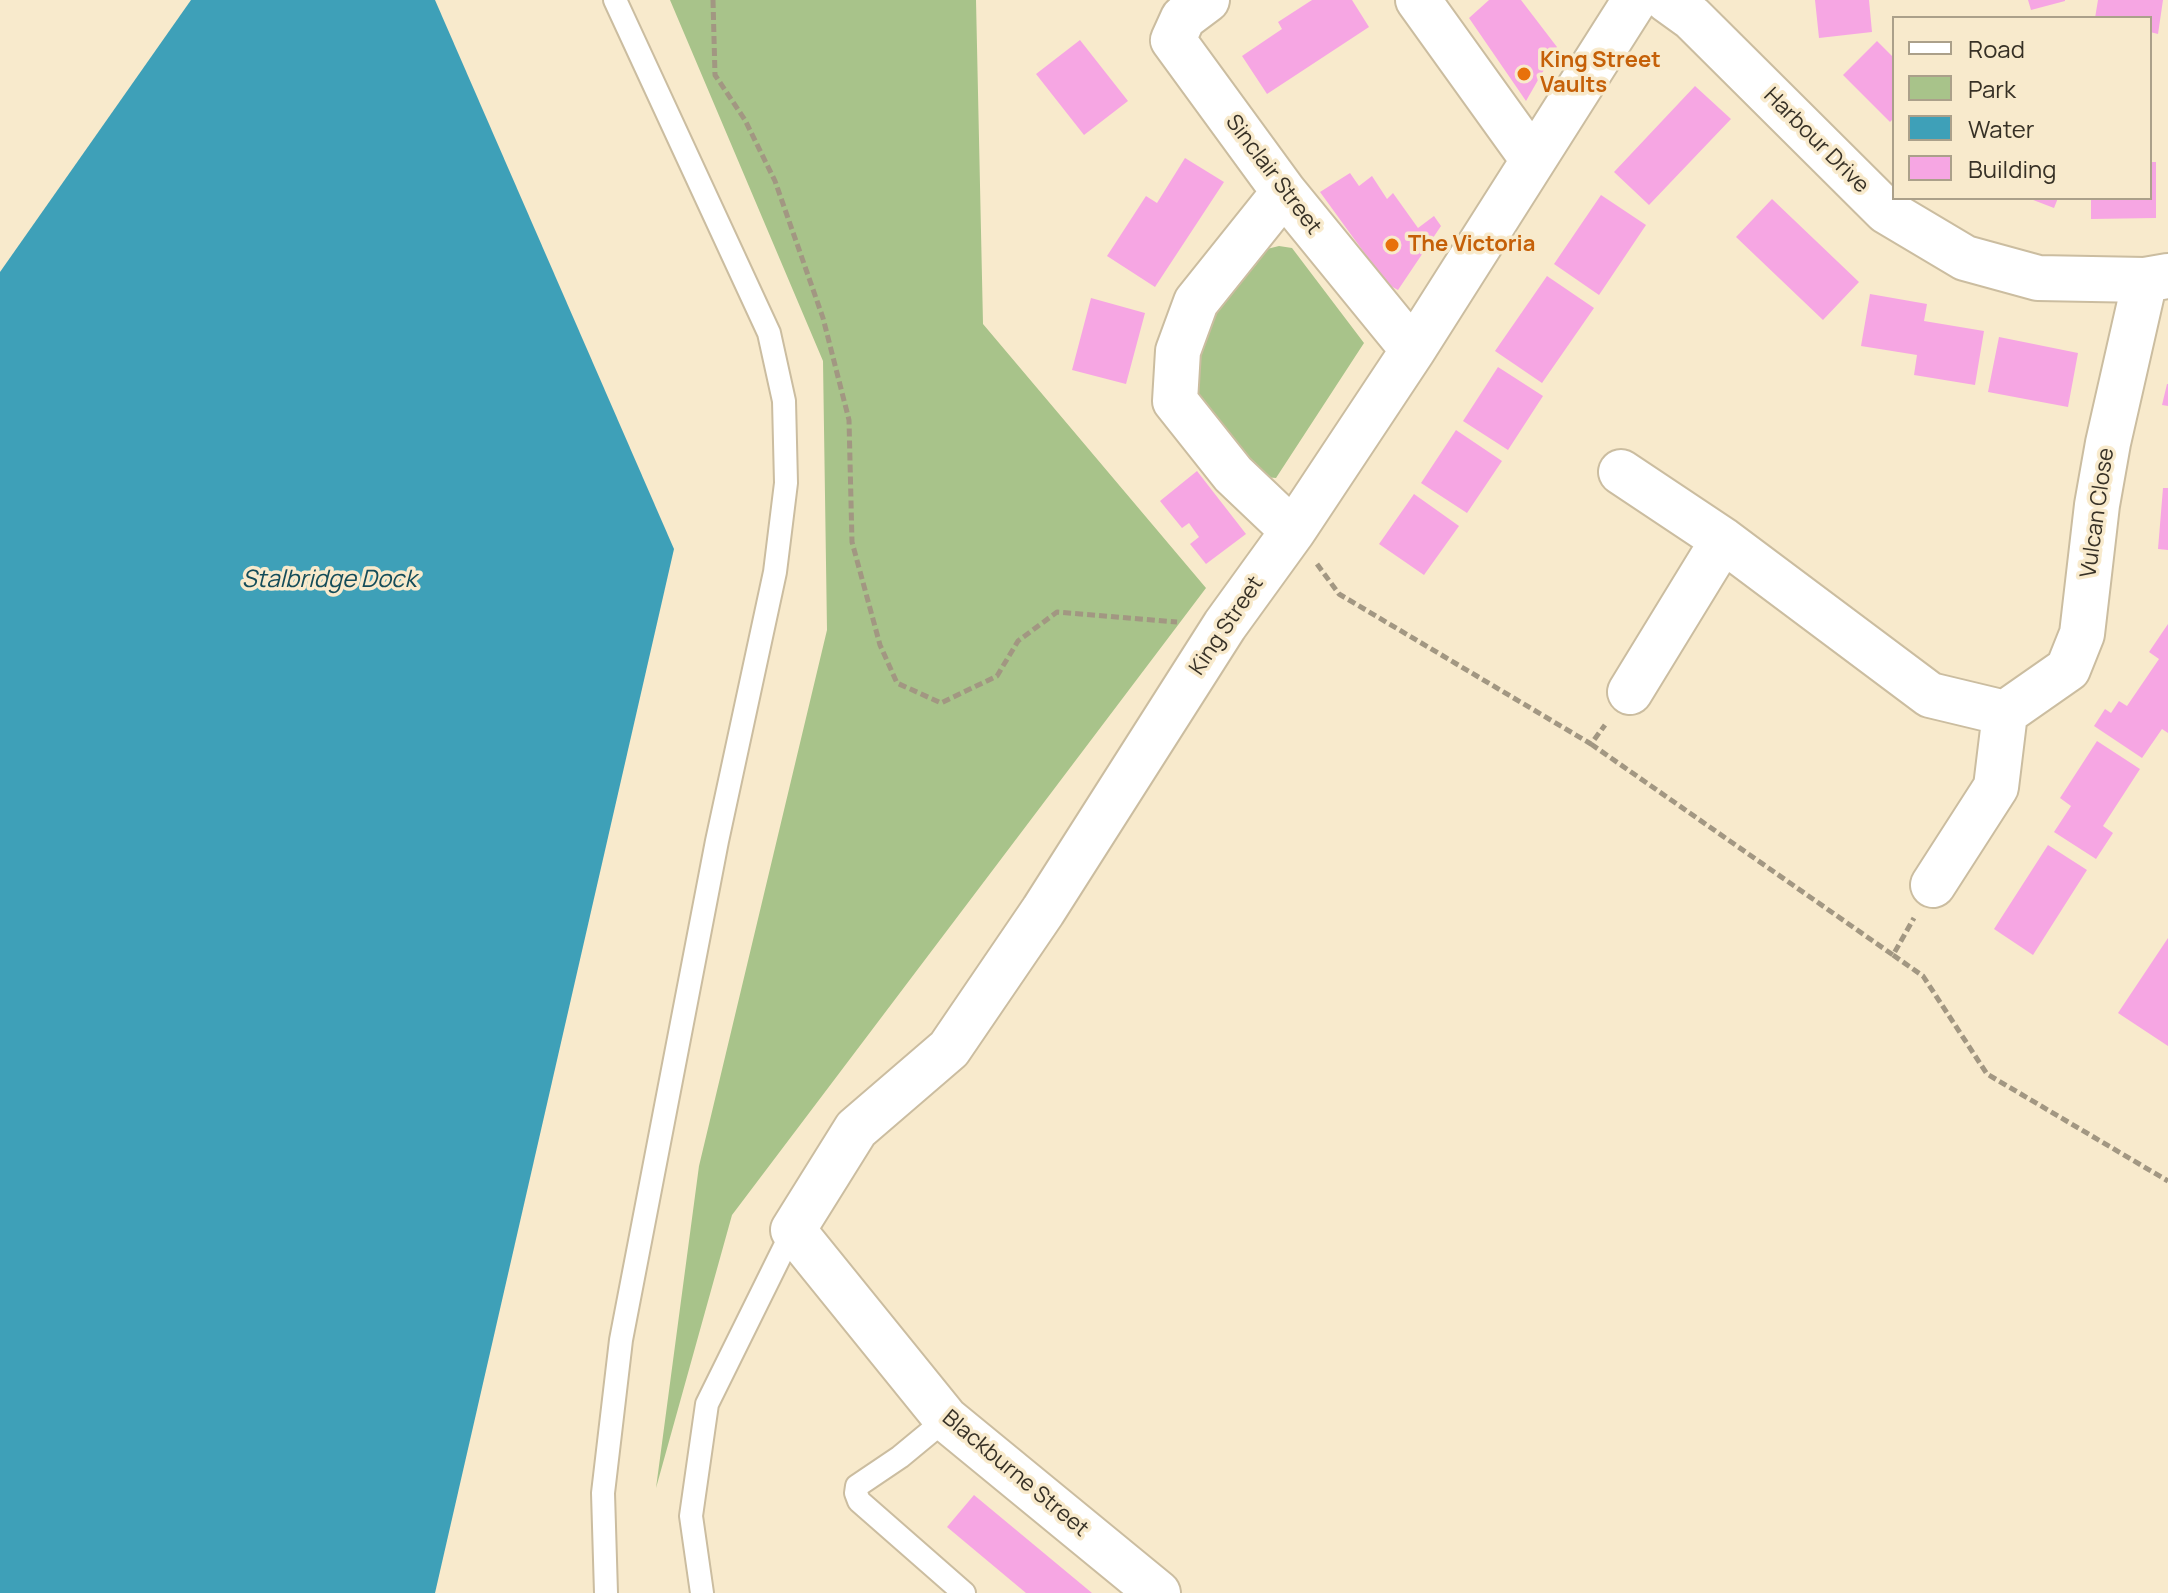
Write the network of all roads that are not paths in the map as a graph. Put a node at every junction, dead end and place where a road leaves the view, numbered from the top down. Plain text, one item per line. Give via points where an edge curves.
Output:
1 (615, 0) edge
2 (1207, 0) edge
3 (1418, 0) edge
4 (1635, 0) edge
5 (1667, 0) edge
6 (1533, 160) junction
7 (1284, 192) junction
8 (2157, 278) edge
9 (1413, 350) junction
10 (1621, 472) dead end
11 (1293, 531) junction
12 (1723, 540) junction
13 (1630, 692) road end
14 (2005, 713) junction
15 (1933, 885) road end
16 (793, 1230) junction
17 (946, 1419) junction
18 (606, 1593) edge
19 (702, 1593) edge
20 (964, 1593) edge
21 (1158, 1593) edge

1 - 18 lane via 769,333 784,401 786,483 775,572 621,1340 603,1493
2 - 7 street, Sinclair Street via 1183,18 1173,40
3 - 6 street
4 - 6 street, King Street
5 - 8 street, Harbour Drive via 1692,18 1886,211 1965,258 2038,278
6 - 9 street, King Street
7 - 9 street, Sinclair Street
7 - 11 street via 1196,302 1178,351 1175,401 1233,474
8 - 14 street, Vulcan Close via 2105,458 2082,634 2068,669
9 - 11 street, King Street
10 - 12 street
11 - 16 street, King Street via 1225,625 949,1049 856,1129
12 - 13 street
12 - 14 street via 1930,695
14 - 15 street via 1996,787
16 - 17 street, Blackburne Street
16 - 19 lane via 707,1404 691,1516
17 - 20 lane via 857,1486 856,1493
17 - 21 street, Blackburne Street

